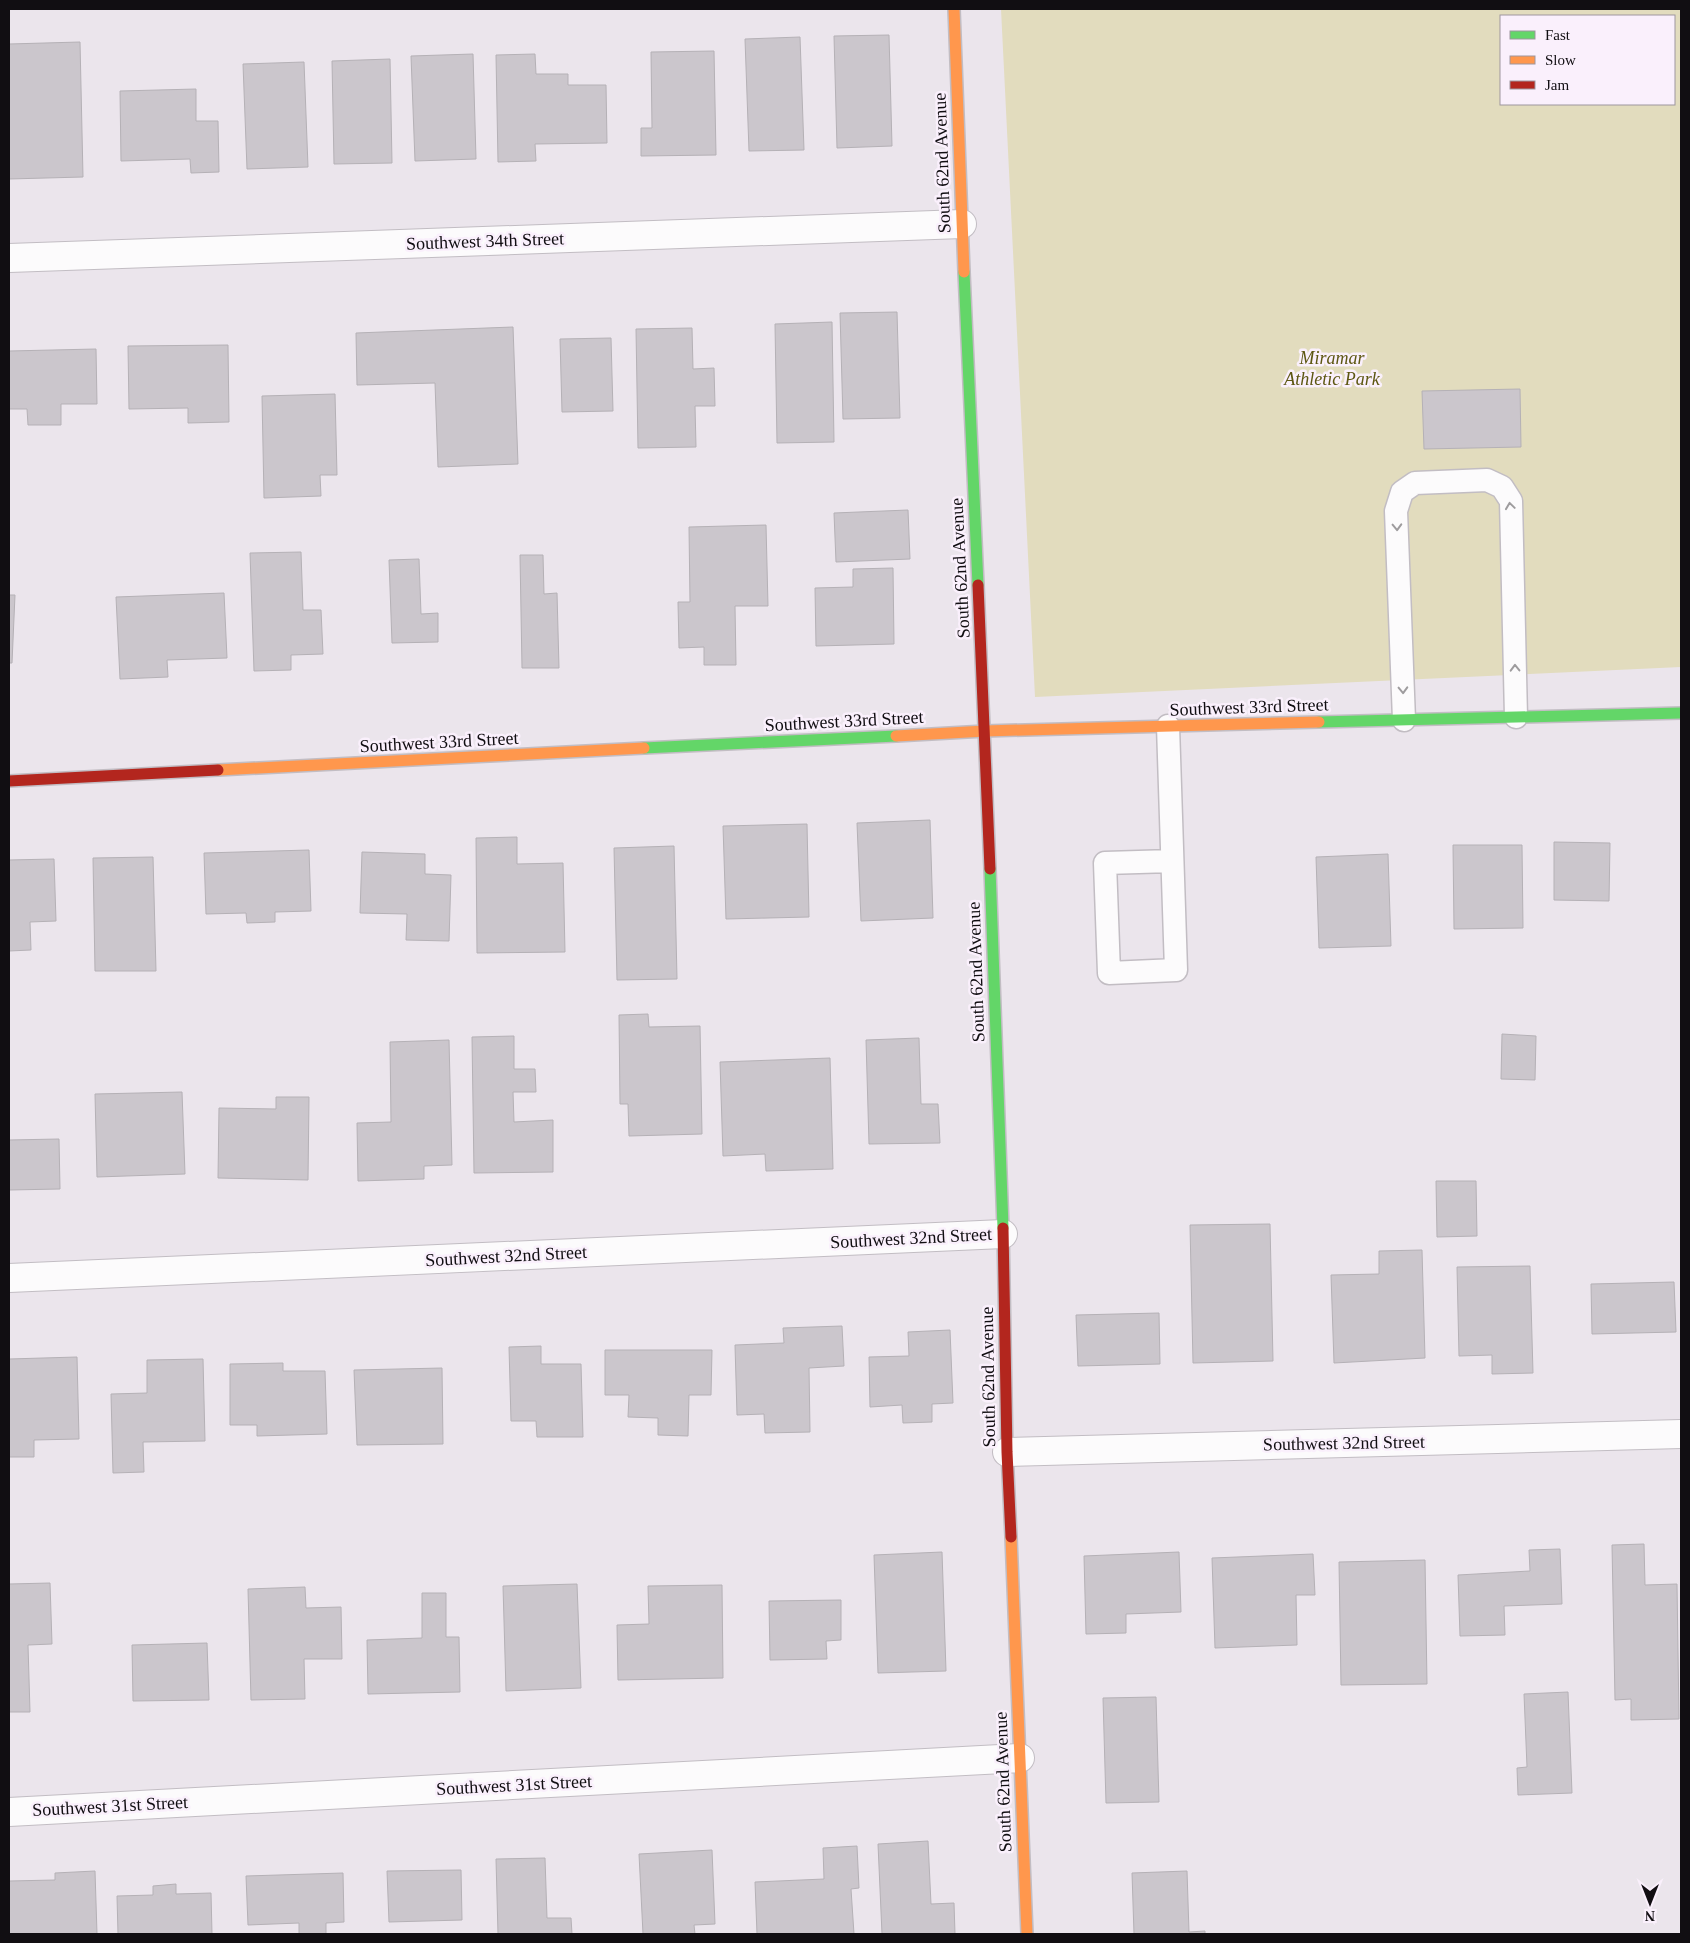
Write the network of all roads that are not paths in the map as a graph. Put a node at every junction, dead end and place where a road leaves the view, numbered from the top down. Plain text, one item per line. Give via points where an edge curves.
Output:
1 (954, 9) edge
2 (962, 224) junction
3 (9, 258) edge
4 (1681, 713) edge
5 (1516, 717) junction
6 (1404, 720) junction
7 (1168, 726) junction
8 (985, 731) junction
9 (9, 782) edge
10 (1172, 861) junction
11 (1003, 1234) junction
12 (9, 1278) edge
13 (1681, 1434) edge
14 (1007, 1452) junction
15 (1020, 1758) junction
16 (9, 1812) edge
17 (1027, 1934) edge

1 - 2 street, South 62nd Avenue
2 - 3 street, Southwest 34th Street
2 - 8 street, South 62nd Avenue
4 - 5 street, Southwest 33rd Street
5 - 6 street, Southwest 33rd Street
5 -> 6 lane via 1511,501 1502,486 1487,480 1415,483 1402,492 1396,511
6 - 7 street, Southwest 33rd Street
7 - 8 street, Southwest 33rd Street
7 - 10 lane
8 - 9 street, Southwest 33rd Street
8 - 11 street, South 62nd Avenue
10 - 10 lane via 1176,970 1110,972 1105,863
11 - 12 street, Southwest 32nd Street
11 - 14 street, South 62nd Avenue
13 - 14 street, Southwest 32nd Street
14 - 15 street, South 62nd Avenue
15 - 16 street, Southwest 31st Street
15 - 17 street, South 62nd Avenue

